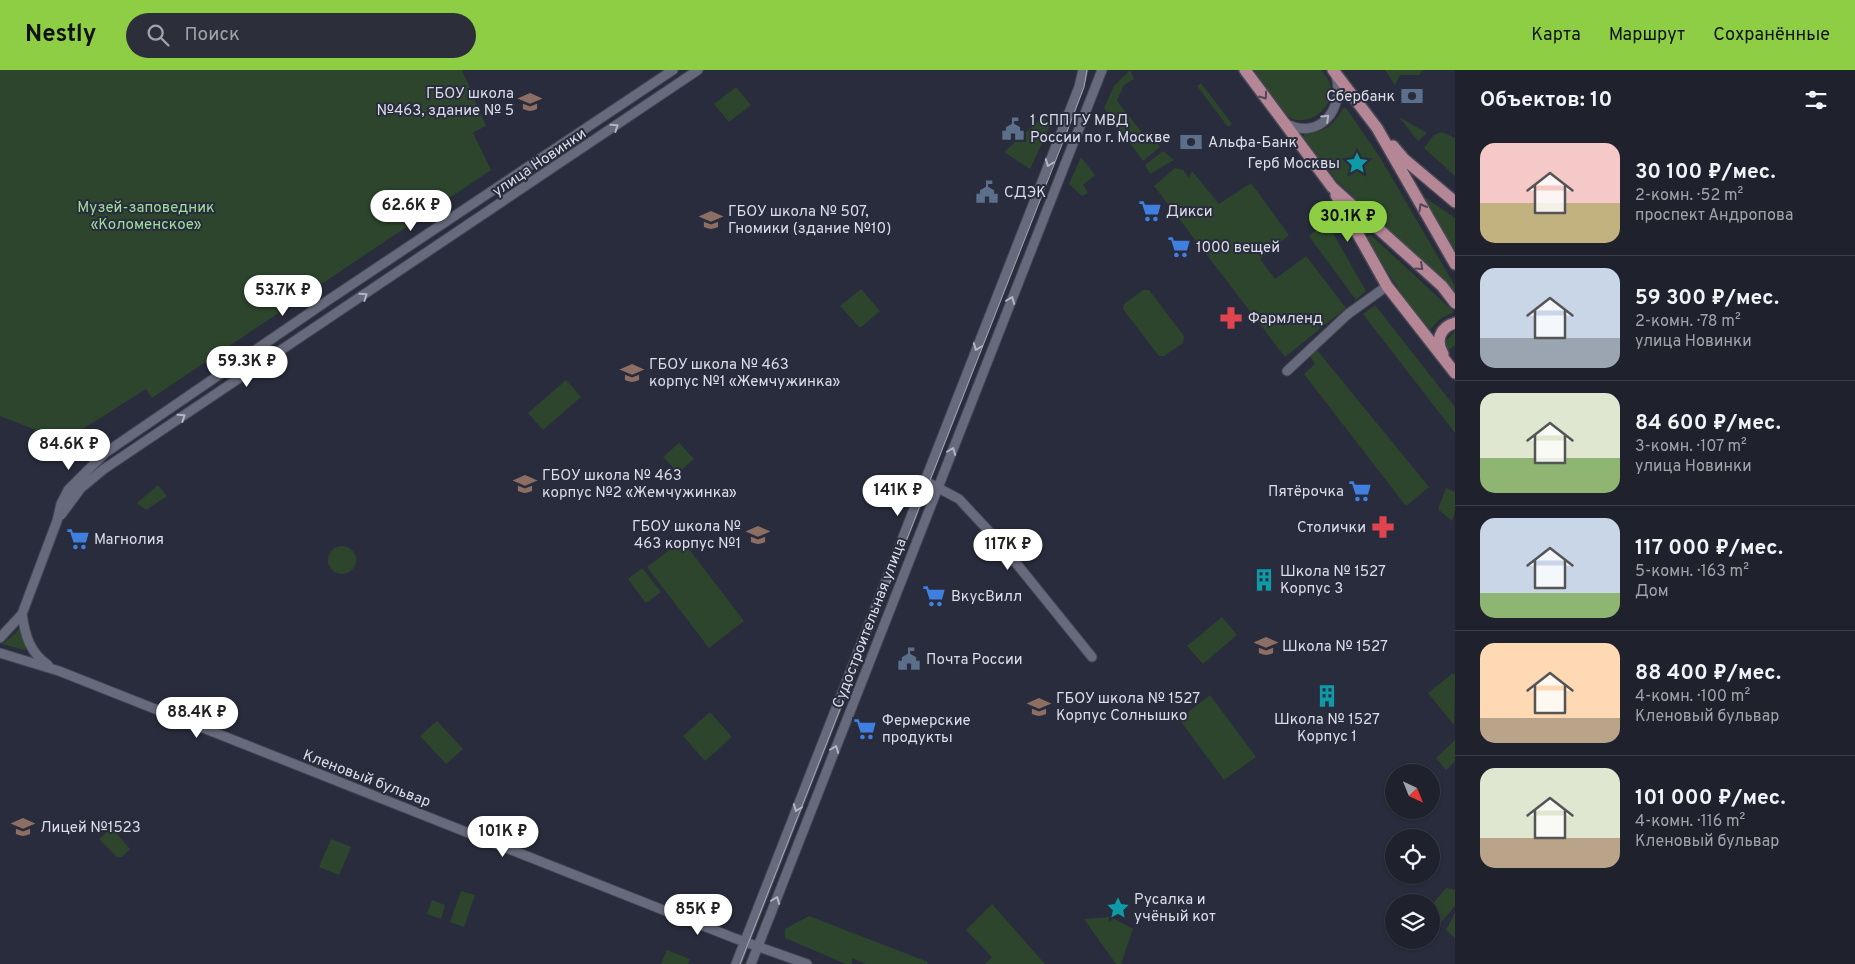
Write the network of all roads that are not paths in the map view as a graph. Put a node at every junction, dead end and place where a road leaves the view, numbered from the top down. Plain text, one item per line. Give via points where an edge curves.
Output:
1 (673, 70) edge
2 (698, 70) edge
3 (1084, 70) edge
4 (1102, 70) edge
5 (1245, 70) edge
6 (1334, 72) edge
7 (665, 76) junction
8 (674, 87) junction
9 (1282, 122) junction
10 (1376, 128) junction
11 (1332, 187) junction
12 (1455, 202) edge
13 (1455, 264) edge
14 (1387, 286) junction
15 (1455, 303) edge
16 (1455, 323) edge
17 (1452, 368) edge
18 (1287, 371) dead end
19 (156, 418) junction
20 (164, 430) junction
21 (925, 481) junction
22 (938, 486) junction
23 (57, 521) junction
24 (22, 614) junction
25 (0, 638) edge
26 (0, 653) edge
27 (1092, 657) dead end
28 (59, 671) junction
29 (745, 941) junction
30 (758, 946) junction
31 (736, 964) edge
32 (751, 964) edge
33 (807, 964) edge

1 - 7 street, улица Новинки
2 - 8 street, улица Новинки
3 -> 21 street, Судостроительная улица
22 -> 4 street, Судостроительная улица
5 -> 9 main road
9 -> 6 street via 1306,128 1326,119 1335,109 1339,97
6 - 10 main road
7 - 8 street
7 - 19 street, улица Новинки
20 -> 8 street, улица Новинки
9 - 11 main road
10 - 12 main road via 1404,159
13 -> 10 main road
11 - 14 main road
11 -> 15 main road via 1442,286
14 - 17 main road
14 - 18 street via 1348,314
16 - 17 main road via 1444,329 1439,338 1439,346
19 - 20 street via 153,426 158,431
19 - 23 street, улица Новинки via 110,448 83,473 65,497
20 - 23 street, улица Новинки via 92,478 73,496
21 - 22 street
21 -> 29 street, Судостроительная улица
22 - 27 street via 958,499 999,542
30 -> 22 street, Судостроительная улица
23 - 24 street, улица Новинки
24 - 25 street, улица Новинки
24 - 28 street via 29,645 45,663
26 - 28 street, Кленовый бульвар
28 - 29 street, Кленовый бульвар
29 - 30 street, Кленовый бульвар
29 - 31 street, Судостроительная улица
30 - 32 street, Судостроительная улица
30 - 33 street, Кленовый бульвар

